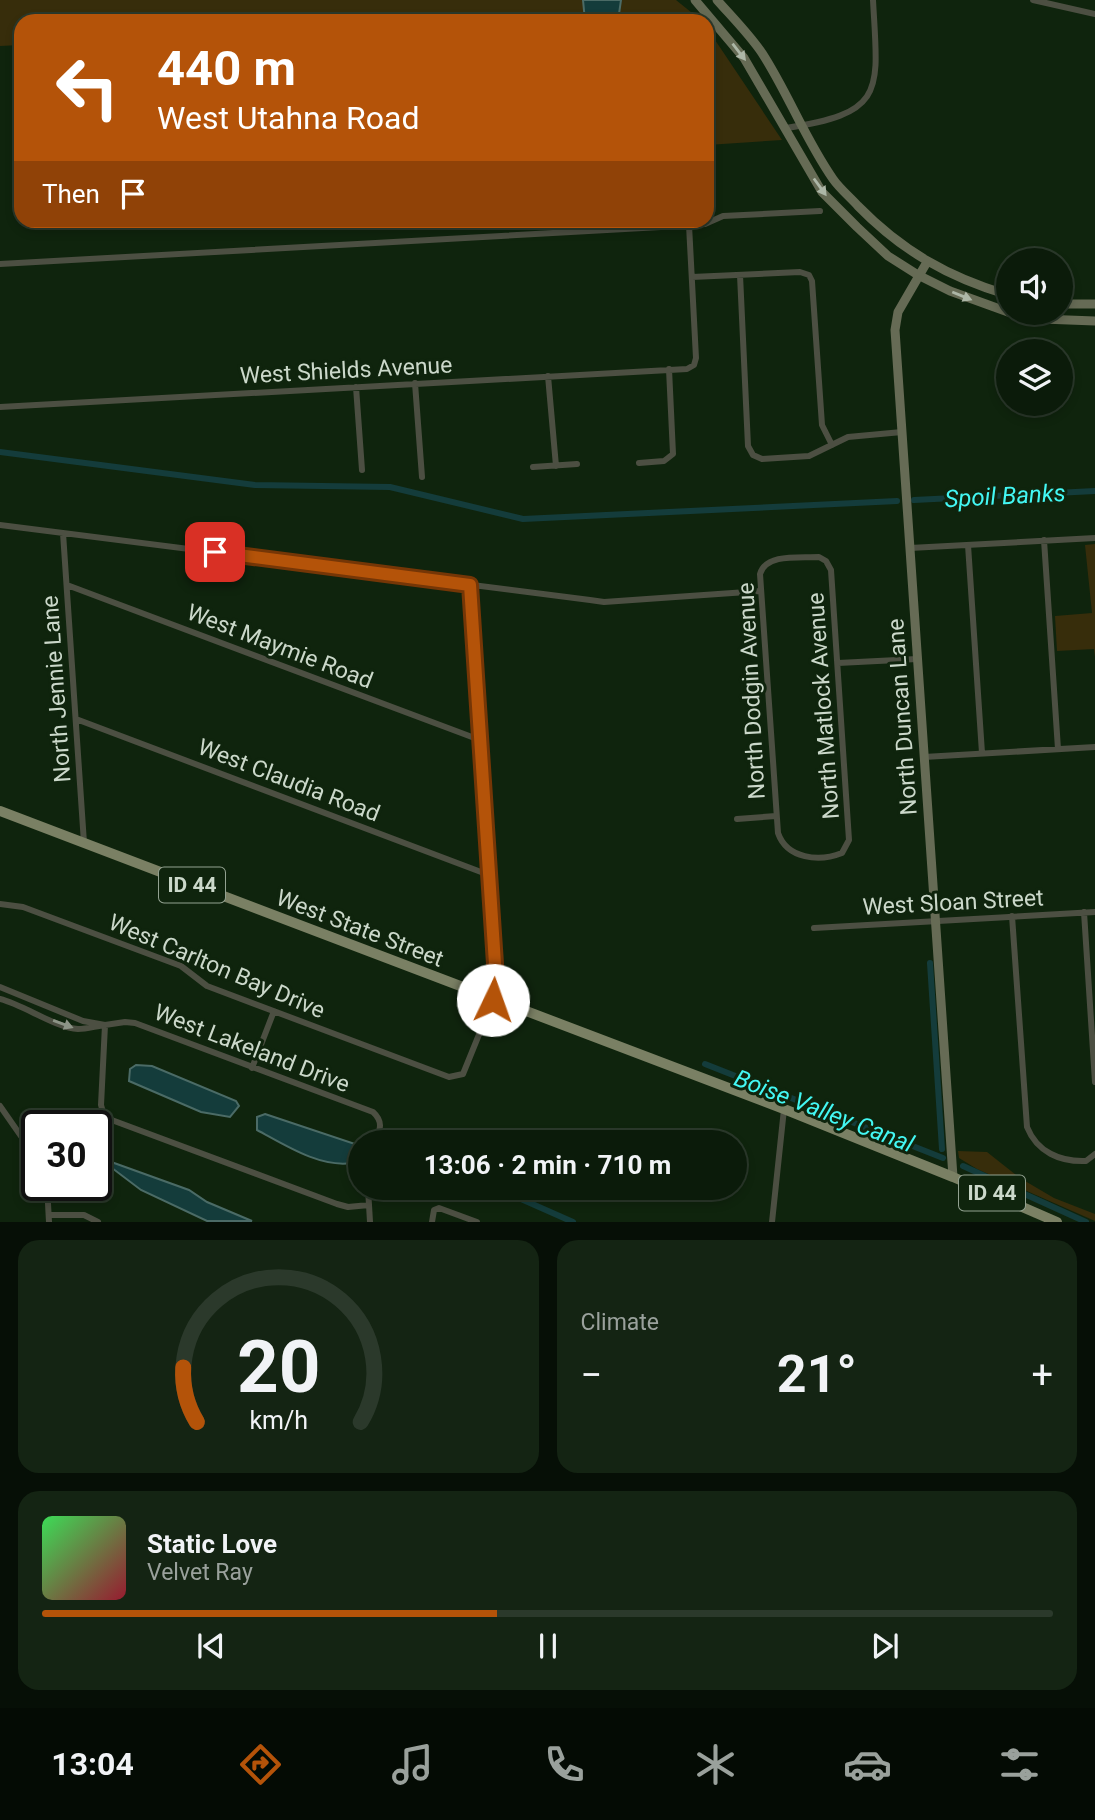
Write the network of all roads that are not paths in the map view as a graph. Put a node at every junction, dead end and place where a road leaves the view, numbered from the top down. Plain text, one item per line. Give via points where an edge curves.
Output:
1 (695, 0) edge
2 (717, 0) edge
3 (873, 0) edge
4 (1033, 0) edge
5 (707, 14) edge
6 (1095, 14) edge
7 (714, 22) edge
8 (802, 126) junction
9 (786, 128) junction
10 (820, 211) dead end
11 (714, 220) edge
12 (636, 228) edge
13 (689, 228) edge
14 (927, 262) junction
15 (0, 264) edge
16 (740, 275) junction
17 (918, 275) junction
18 (692, 278) junction
19 (996, 291) edge
20 (1073, 304) edge
21 (1095, 304) edge
22 (996, 308) edge
23 (1073, 320) edge
24 (1095, 321) edge
25 (669, 369) junction
26 (548, 376) junction
27 (415, 383) junction
28 (355, 387) junction
29 (0, 407) edge
30 (902, 432) junction
31 (832, 445) junction
32 (639, 463) dead end
33 (577, 464) dead end
34 (556, 466) junction
35 (533, 467) dead end
36 (362, 470) dead end
37 (422, 477) dead end
38 (0, 525) edge
39 (63, 533) junction
40 (1095, 538) edge
41 (1044, 540) junction
42 (968, 545) junction
43 (910, 548) junction
44 (827, 561) joint
45 (67, 584) junction
46 (470, 585) junction
47 (761, 591) junction
48 (917, 659) junction
49 (838, 663) junction
50 (76, 719) junction
51 (480, 740) junction
52 (1095, 747) edge
53 (1058, 749) junction
54 (982, 753) junction
55 (924, 757) junction
56 (2, 814) edge
57 (776, 816) junction
58 (737, 819) dead end
59 (84, 843) junction
60 (846, 849) joint
61 (489, 875) junction
62 (0, 904) edge
63 (1084, 912) junction
64 (1095, 912) edge
65 (1012, 916) junction
66 (935, 920) junction
67 (814, 928) dead end
68 (0, 987) edge
69 (0, 999) edge
70 (493, 1000) junction
71 (274, 1011) junction
72 (105, 1025) junction
73 (252, 1068) junction
74 (1095, 1082) edge
75 (0, 1107) edge
76 (784, 1109) junction
77 (381, 1130) edge
78 (21, 1137) edge
79 (1094, 1157) edge
80 (953, 1177) junction
81 (369, 1200) edge
82 (369, 1205) junction
83 (49, 1218) edge
84 (98, 1222) edge
85 (370, 1222) edge
86 (432, 1222) edge
87 (477, 1222) edge
88 (772, 1222) edge
89 (1057, 1222) edge

1 -> 5 street
2 - 8 street via 761,53
3 - 8 street via 876,73 868,98 850,113
4 - 6 street
7 -> 9 street via 744,58
8 - 9 street
8 - 14 street via 835,181 898,243
9 -> 17 street via 822,191 888,256
10 - 11 street
12 - 15 street
13 - 18 street
14 - 17 street, North Duncan Lane
14 - 19 street
16 - 18 street
16 - 31 street via 800,272 812,281 822,425
16 - 31 street via 748,446 762,459 800,457
17 -> 22 street
17 - 30 street, North Duncan Lane via 898,312 895,330
18 - 25 street, West Shields Avenue via 696,358 687,369
20 - 21 street
23 - 24 street
25 - 26 street, West Shields Avenue
25 - 32 street via 674,450 664,461
26 - 27 street, West Shields Avenue
26 - 34 street
27 - 28 street, West Shields Avenue
27 - 37 street
28 - 29 street, West Shields Avenue
28 - 36 street
30 - 31 street via 858,435
30 - 43 street, North Duncan Lane
33 - 34 street
34 - 35 street
38 - 39 street
39 - 45 street, North Jennie Lane
39 - 46 street
40 - 41 street
41 - 42 street
41 - 53 street
42 - 43 street
42 - 54 street
43 - 48 street, North Duncan Lane
44 - 47 street, North Dodgin Avenue via 818,557 772,560 760,574
44 - 49 street, North Matlock Avenue
45 - 50 street, North Jennie Lane
45 - 51 street, West Maymie Road
46 - 47 street via 604,601
46 - 51 street
47 - 57 street, North Dodgin Avenue
48 - 49 street
48 - 55 street, North Duncan Lane
49 - 60 street, North Matlock Avenue
50 - 59 street, North Jennie Lane
50 - 61 street, West Claudia Road
51 - 61 street
52 - 53 street
53 - 54 street
54 - 55 street
55 - 66 street, North Duncan Lane
56 - 59 main road, West State Street / ID 44
57 - 58 street
57 - 60 street, North Dodgin Avenue via 781,841 797,855 837,855
59 - 70 main road, West State Street / ID 44
61 - 70 street via 496,979
62 - 71 street, West Carlton Bay Drive via 23,907 181,966 208,986
63 - 64 street, West Sloan Street
63 - 65 street, West Sloan Street
63 - 74 street
65 - 66 street, West Sloan Street
65 - 79 street via 1027,1128 1035,1142 1056,1157 1077,1161
66 - 67 street, West Sloan Street
66 - 80 street, North Duncan Lane
68 - 72 street, West Lakeland Drive via 83,1021
69 -> 72 street, West Lakeland Drive via 69,1028
70 - 71 street, West Carlton Bay Drive via 466,1069 458,1077
70 - 76 main road, West State Street / ID 44
71 - 73 street
72 - 73 street, West Lakeland Drive via 135,1023
72 - 82 street via 103,1112 109,1119 337,1204
73 - 77 street, West Lakeland Drive via 373,1112
75 - 78 street
76 - 80 main road, West State Street / ID 44
76 - 88 street
80 - 89 main road, West State Street / ID 44
81 - 82 street
82 - 85 street
83 - 84 street via 84,1215
86 - 87 street via 434,1210 439,1208

